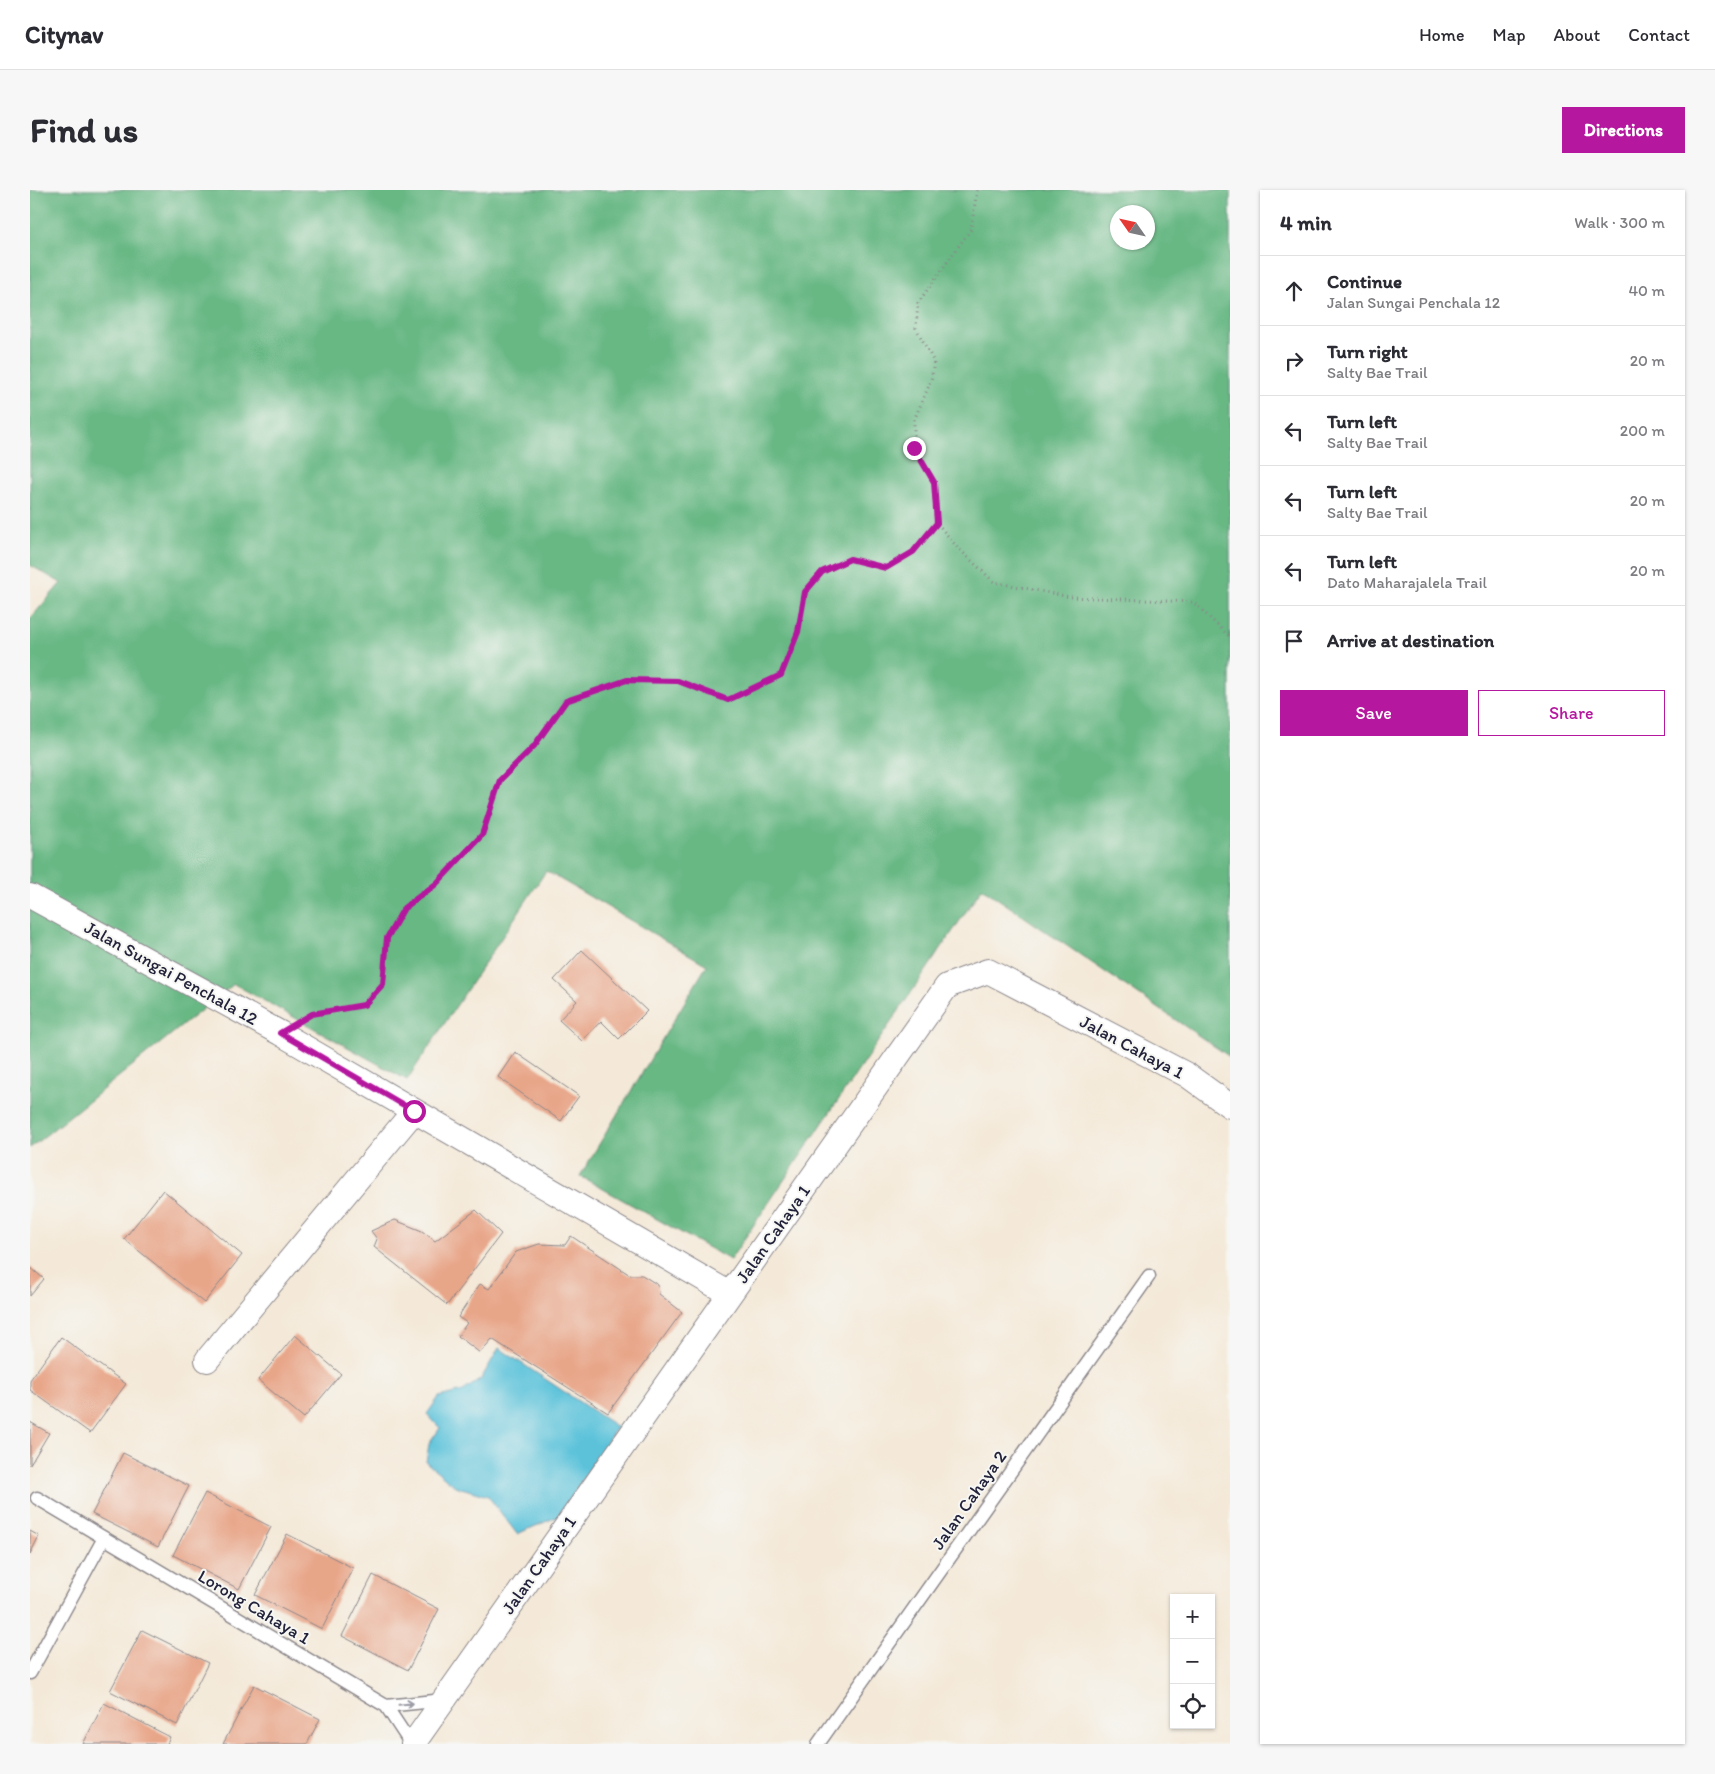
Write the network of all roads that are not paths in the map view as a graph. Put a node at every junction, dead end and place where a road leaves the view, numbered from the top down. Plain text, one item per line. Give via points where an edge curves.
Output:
1 (30, 896) edge
2 (1230, 1106) edge
3 (414, 1111) junction
4 (1149, 1276) dead end
5 (730, 1294) junction
6 (206, 1360) dead end
7 (37, 1498) dead end
8 (104, 1538) junction
9 (30, 1673) edge
10 (444, 1700) junction
11 (386, 1706) junction
12 (412, 1744) edge
13 (818, 1744) edge

1 - 3 street, Jalan Sungai Penchala 12 via 280,1033
2 - 5 street, Jalan Cahaya 1 via 1187,1075 988,971 947,986
3 - 5 street, Jalan Sungai Penchala 12
3 - 6 street
4 - 13 lane, Jalan Cahaya 2
5 - 10 street, Jalan Cahaya 1
7 - 8 lane, Lorong Cahaya 1
8 - 9 lane
8 - 11 lane, Lorong Cahaya 1
11 -> 10 lane
10 - 12 street, Jalan Cahaya 1
11 - 12 lane, Lorong Cahaya 1

